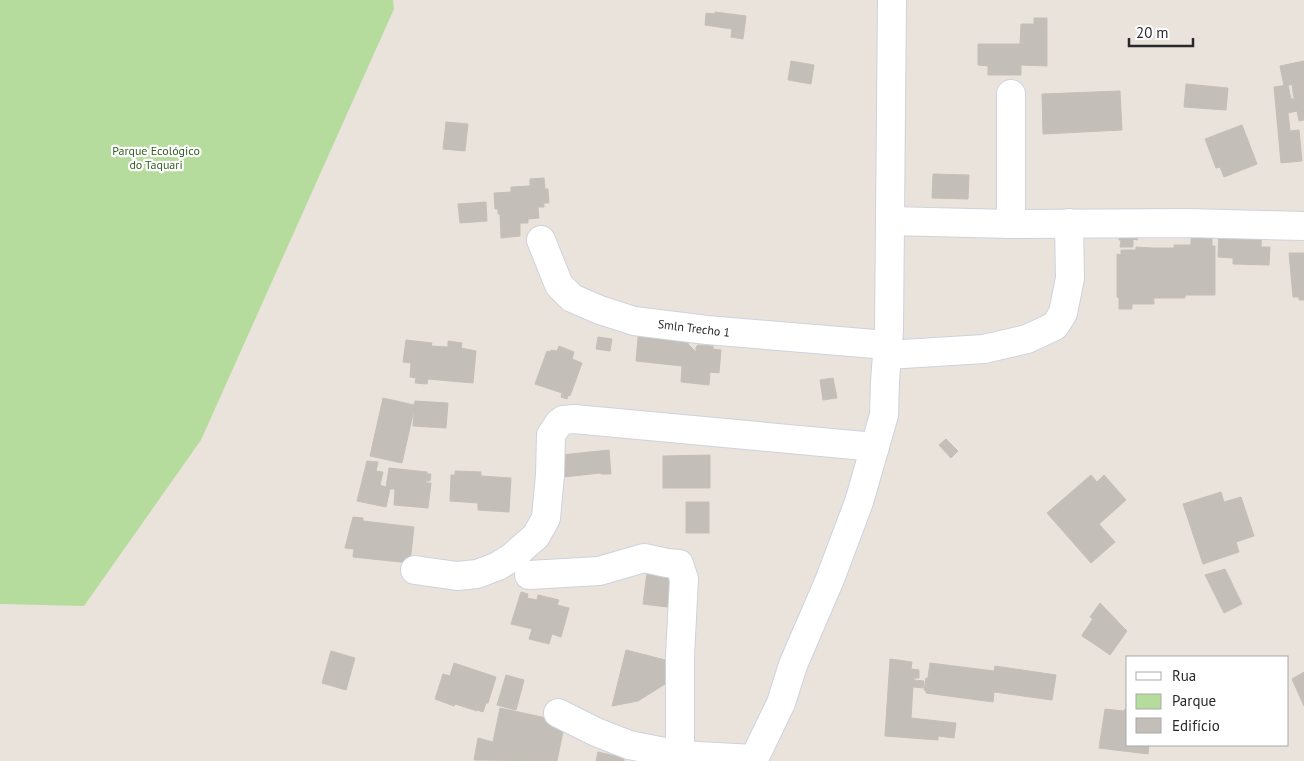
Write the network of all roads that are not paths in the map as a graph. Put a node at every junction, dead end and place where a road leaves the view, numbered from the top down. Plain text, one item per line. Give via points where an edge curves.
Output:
1 (892, 0) edge
2 (1011, 94) dead end
3 (890, 221) junction
4 (1011, 224) junction
5 (1068, 224) junction
6 (1304, 226) edge
7 (541, 240) dead end
8 (887, 350) junction
9 (875, 447) junction
10 (415, 570) dead end
11 (529, 576) dead end
12 (558, 713) dead end
13 (680, 755) junction
14 (752, 760) edge

1 - 3 street
2 - 4 street
3 - 4 street
3 - 8 street
4 - 5 street
5 - 6 street via 1188,222
5 - 8 street, Smln Trecho 1 via 1070,278 1063,313 1055,326 1027,339 984,349
7 - 8 street, Smln Trecho 1 via 559,285 572,298 600,310 634,320
8 - 9 street via 884,415
9 - 10 street via 563,420 551,435 546,518 536,536 511,558 476,574 458,576
9 - 14 street via 830,580 793,665 781,703
11 - 13 street via 599,571 644,558 679,564 684,579
12 - 13 street via 629,745
13 - 14 street

